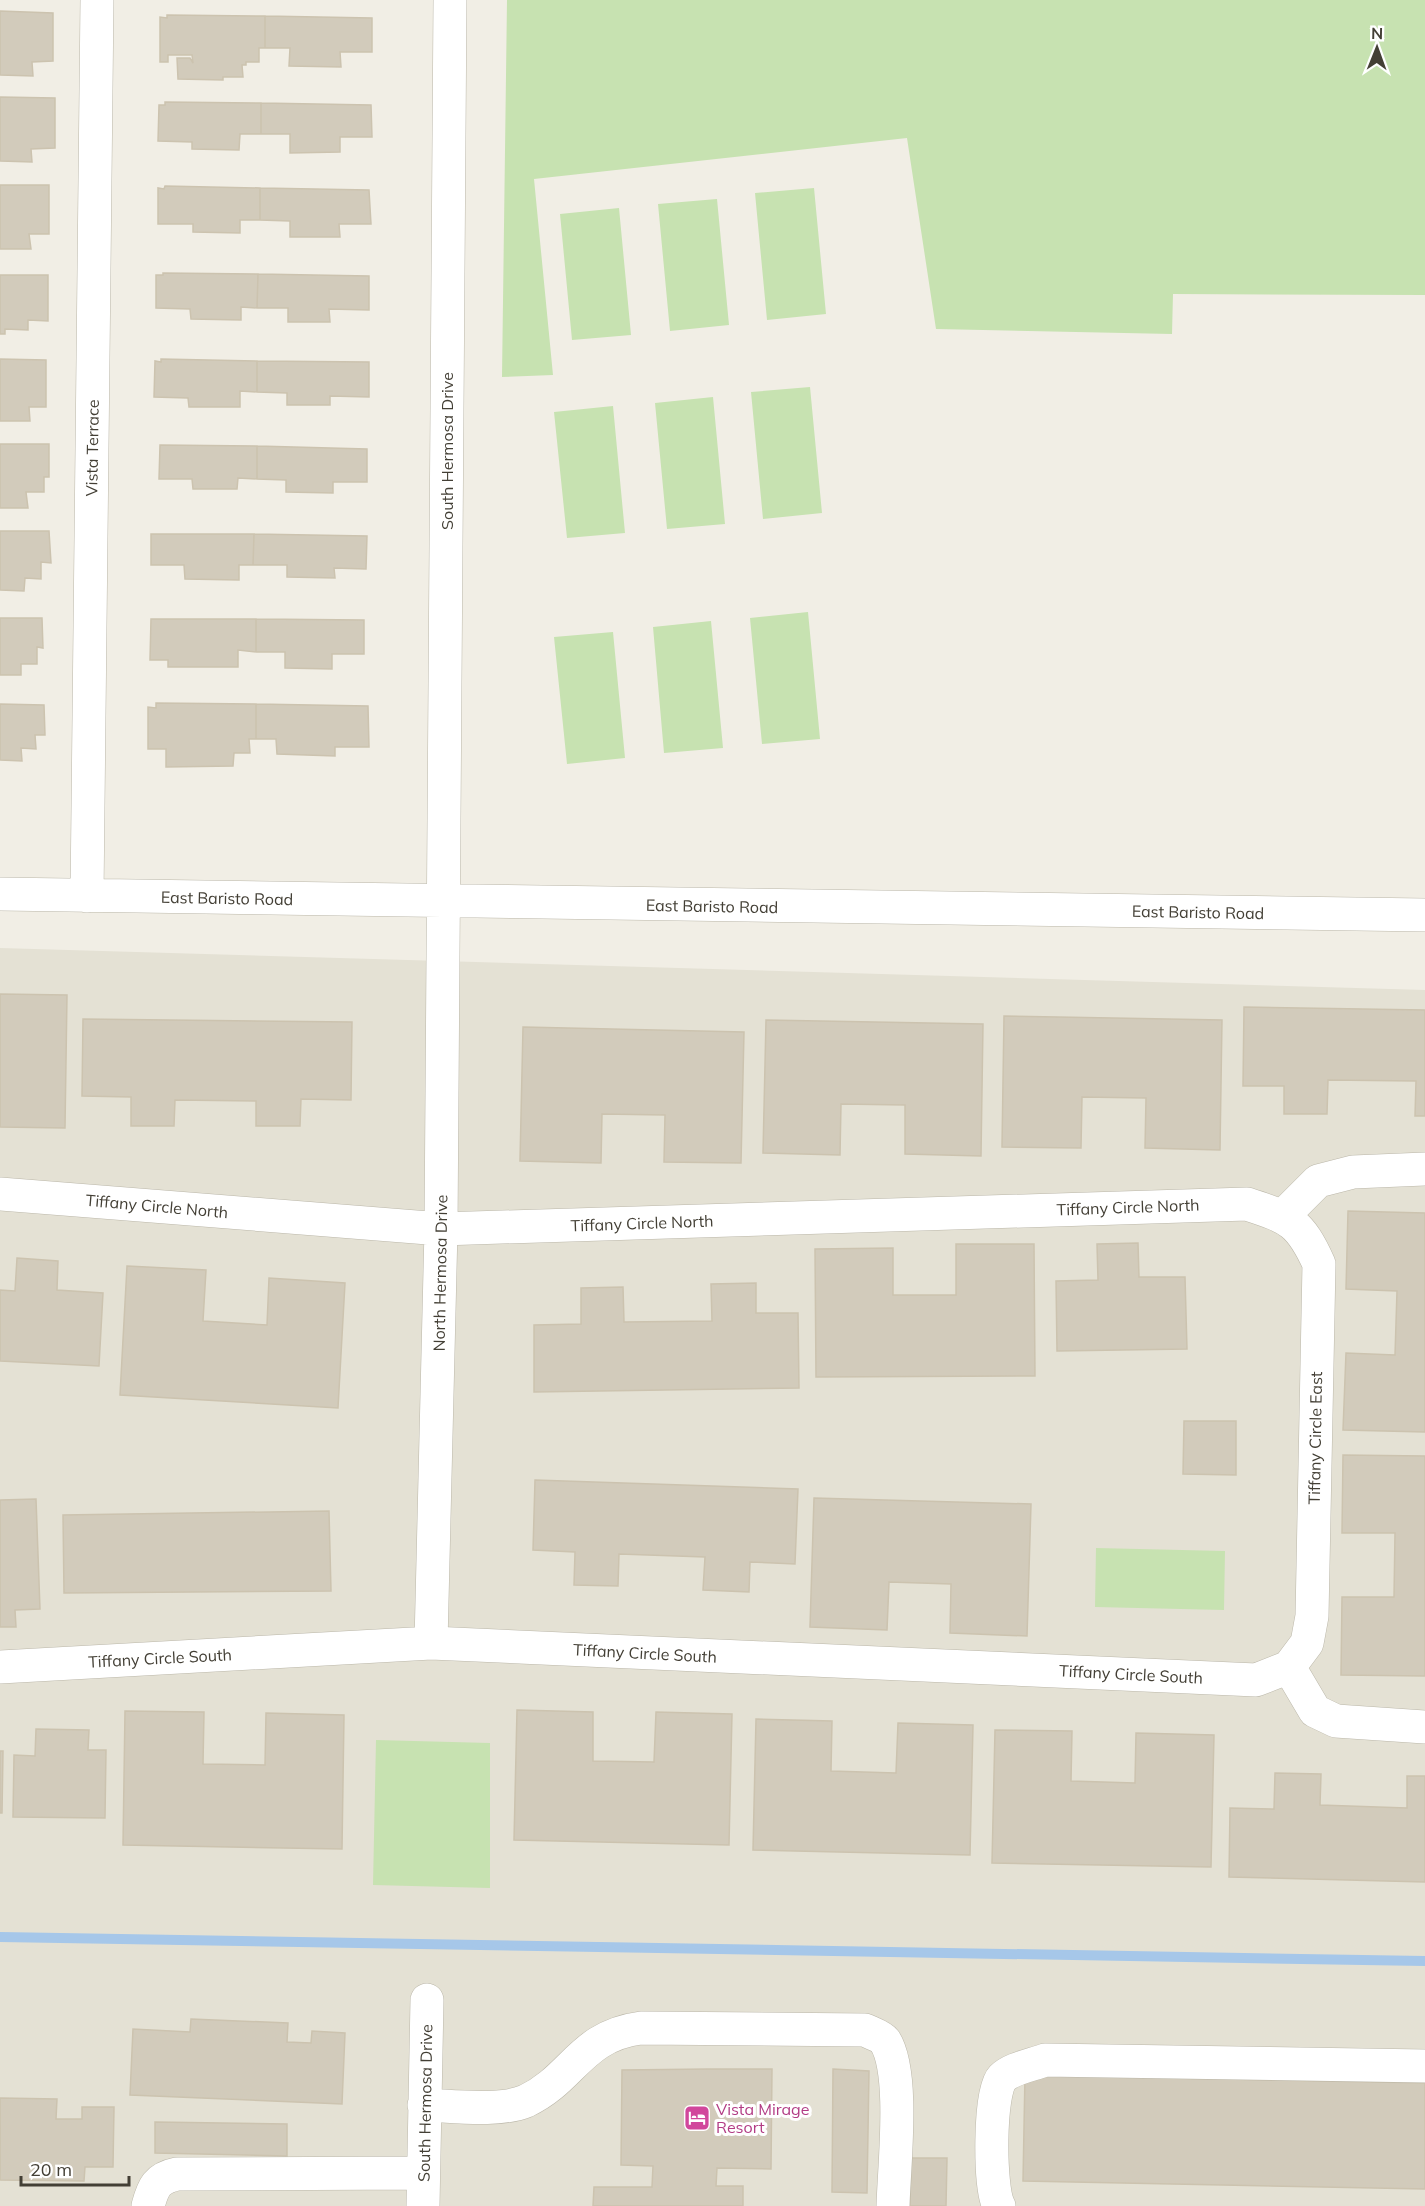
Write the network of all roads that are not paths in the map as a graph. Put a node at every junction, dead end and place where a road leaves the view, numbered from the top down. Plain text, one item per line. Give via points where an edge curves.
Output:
1 (97, 0) edge
2 (450, 0) edge
3 (0, 894) edge
4 (87, 896) junction
5 (445, 902) junction
6 (1425, 915) edge
7 (1425, 1169) edge
8 (0, 1194) edge
9 (1283, 1216) junction
10 (441, 1229) junction
11 (431, 1643) junction
12 (0, 1667) edge
13 (1289, 1667) junction
14 (1425, 1726) edge
15 (427, 2000) dead end
16 (1425, 2066) edge
17 (424, 2105) junction
18 (423, 2174) junction
19 (148, 2206) edge
20 (423, 2206) edge
21 (893, 2206) edge
22 (999, 2206) edge

1 - 4 street, Vista Terrace
2 - 5 street, South Hermosa Drive
3 - 4 street, East Baristo Road
4 - 5 street, East Baristo Road
5 - 6 street, East Baristo Road
5 - 10 street, North Hermosa Drive
7 - 9 street via 1353,1172 1318,1181
8 - 10 street, Tiffany Circle North
9 - 10 street, Tiffany Circle North via 1247,1204
9 - 13 street, Tiffany Circle East via 1306,1236 1319,1264 1312,1616 1307,1643
10 - 11 street, North Hermosa Drive
11 - 12 street, Tiffany Circle South
11 - 13 street, Tiffany Circle South via 1256,1680
13 - 14 street via 1314,1711 1336,1721
15 - 17 street, South Hermosa Drive
16 - 22 street via 1045,2060 1020,2068 1002,2078 996,2092 991,2169
17 - 18 street, South Hermosa Drive
17 - 21 street via 500,2106 524,2101 546,2089 596,2042 619,2031 865,2030 883,2038 896,2079
18 - 19 street via 177,2174 163,2177 152,2188
18 - 20 street, South Hermosa Drive

